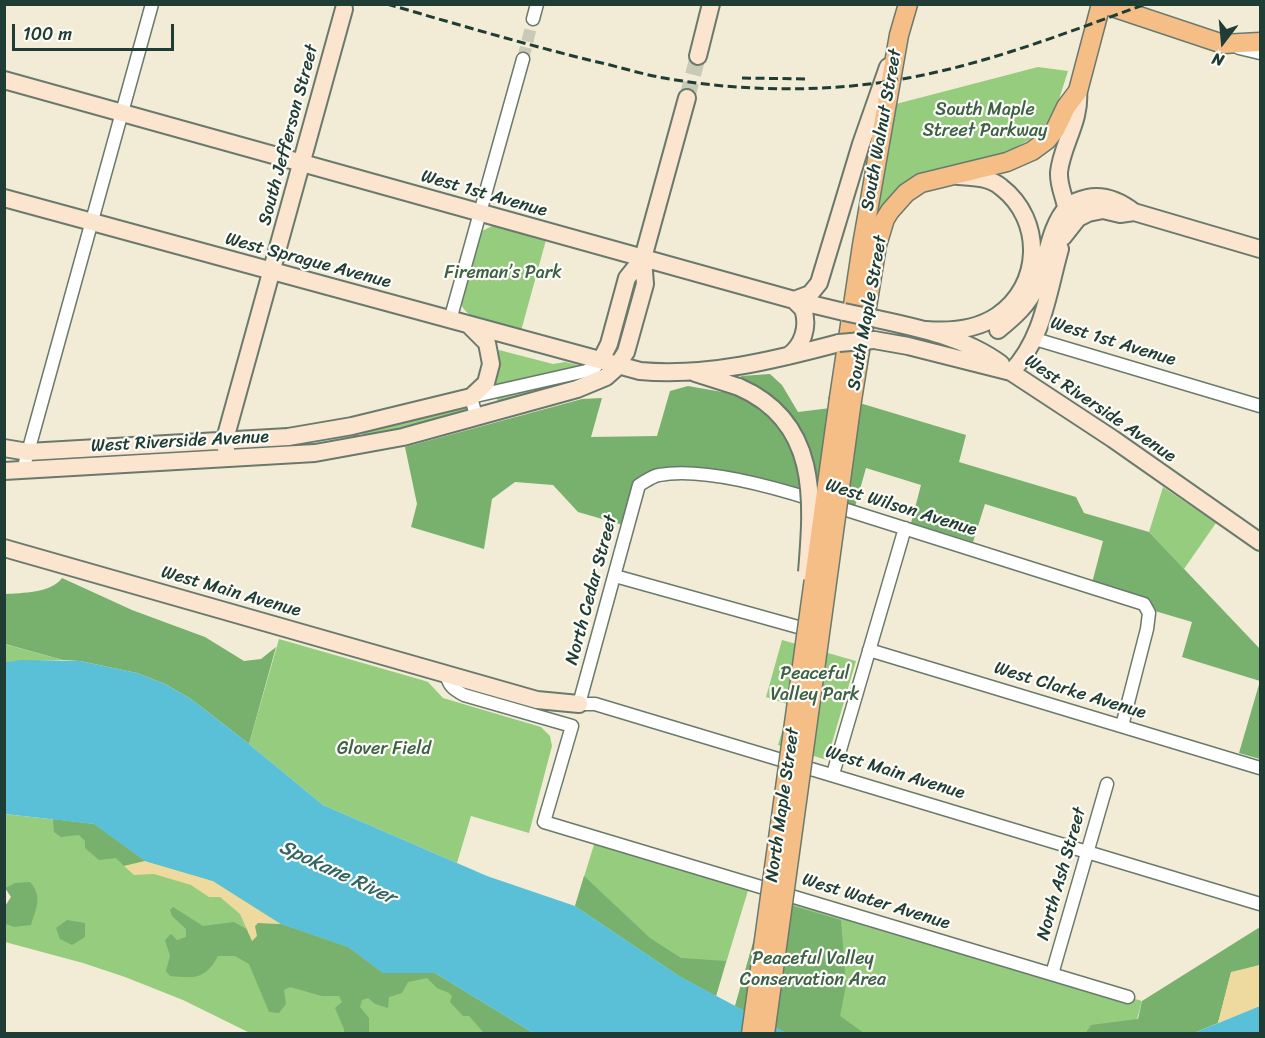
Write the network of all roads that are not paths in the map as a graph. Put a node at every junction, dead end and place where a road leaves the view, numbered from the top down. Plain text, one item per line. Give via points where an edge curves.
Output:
1 (152, 4) edge
2 (537, 4) edge
3 (711, 4) edge
4 (908, 4) edge
5 (1102, 4) edge
6 (344, 9) dead end
7 (533, 18) tunnel mouth
8 (899, 35) junction
9 (1260, 42) edge
10 (1223, 44) junction
11 (1260, 53) edge
12 (698, 56) tunnel mouth
13 (523, 59) tunnel mouth
14 (4, 80) edge
15 (1078, 91) junction
16 (687, 98) tunnel mouth
17 (121, 113) junction
18 (302, 163) junction
19 (945, 176) junction
20 (4, 198) edge
21 (1066, 208) junction
22 (1134, 212) junction
23 (480, 213) junction
24 (91, 222) junction
25 (1064, 237) junction
26 (1260, 249) edge
27 (643, 258) junction
28 (272, 272) junction
29 (794, 300) junction
30 (450, 320) junction
31 (470, 325) junction
32 (926, 330) junction
33 (998, 330) junction
34 (1035, 339) junction
35 (954, 340) junction
36 (788, 356) junction
37 (601, 360) junction
38 (618, 365) junction
39 (688, 371) junction
40 (1011, 372) junction
41 (471, 397) junction
42 (846, 399) junction
43 (1260, 406) edge
44 (476, 416) junction
45 (352, 426) junction
46 (225, 439) junction
47 (356, 446) junction
48 (4, 448) edge
49 (28, 452) junction
50 (226, 459) junction
51 (23, 470) junction
52 (4, 471) edge
53 (639, 486) joint
54 (905, 528) junction
55 (1260, 542) edge
56 (4, 548) edge
57 (615, 576) junction
58 (798, 627) dead end
59 (869, 650) junction
60 (446, 674) junction
61 (579, 704) junction
62 (794, 723) junction
63 (1122, 726) junction
64 (1260, 768) edge
65 (833, 774) junction
66 (1107, 784) dead end
67 (1087, 851) junction
68 (1260, 904) edge
69 (1052, 974) junction
70 (1128, 997) dead end
71 (751, 1034) edge
72 (765, 1034) edge

1 - 17 street
2 - 7 street
3 - 12 street
4 - 8 main road, South Walnut Street
5 - 10 main road
5 - 15 main road, South Maple Street
6 - 18 street, South Jefferson Street
8 - 29 street via 819,283 810,294
8 - 42 main road, South Walnut Street via 862,245
9 - 10 main road
10 - 11 street
13 - 23 street
14 - 17 street, West 1st Avenue
15 - 19 main road, South Maple Street via 1051,135 1032,151 1006,162
15 - 21 street, South Maple Street via 1077,114 1059,171
16 - 27 street
17 - 18 street, West 1st Avenue
17 - 24 street
18 - 23 street, West 1st Avenue
18 - 28 street, South Jefferson Street
19 - 32 street via 980,178 1000,186 1024,213 1031,229 1033,254 1018,297 998,316 966,329
19 - 42 main road, South Maple Street via 913,187 885,219
20 - 24 street, West Sprague Avenue
21 - 22 street via 1094,196 1123,203
21 - 25 street, South Maple Street
21 - 33 street via 1037,286 1018,313
22 - 25 street via 1088,213 1078,218
22 - 26 street
23 - 27 street, West 1st Avenue
23 - 30 street
24 - 28 street, West Sprague Avenue
24 - 49 street
25 - 34 street, South Maple Street
27 - 29 street, West 1st Avenue
27 - 37 street via 627,278
27 - 38 street via 645,284 629,343
28 - 30 street, West Sprague Avenue
28 - 46 street, South Jefferson Street
29 - 32 street, West 1st Avenue, bridge
29 - 36 street via 803,309 806,326 799,346
30 - 31 street, West Sprague Avenue
31 - 37 street, West Sprague Avenue
31 - 41 street via 487,344 491,364 486,383
32 - 35 street, West 1st Avenue
33 - 34 street, West 1st Avenue via 1022,330
33 - 35 street, West 1st Avenue
34 - 40 street, South Maple Street
34 - 43 street, West 1st Avenue
35 - 40 street, West 1st Avenue via 992,357
36 - 39 street, West Riverside Avenue
36 - 40 street, West Riverside Avenue, bridge via 839,343 874,340
37 - 38 street, West Riverside Avenue
37 - 41 street, West Riverside Avenue via 586,371
38 - 39 street, West Riverside Avenue via 640,371
38 - 44 street, West Riverside Avenue via 606,377 583,387
39 - 62 street, bridge via 739,387 772,406 802,450 809,483 809,547
40 - 55 street, West Riverside Avenue
41 - 44 street
41 - 45 street, West Riverside Avenue
42 - 62 main road, North Maple Street, bridge
42 - 72 main road, North Maple Street, bridge
44 - 47 street, West Riverside Avenue
45 - 46 street, West Riverside Avenue via 288,437
45 - 47 street
46 - 49 street, West Riverside Avenue
46 - 50 street, South Jefferson Street
47 - 50 street, West Riverside Avenue
48 - 49 street, West Riverside Avenue
49 - 51 street
50 - 51 street, West Riverside Avenue
51 - 52 street, West Riverside Avenue
53 - 54 street, West Wilson Avenue via 657,475 693,473 774,487
53 - 57 street, North Cedar Street
54 - 59 street
54 - 63 street, West Wilson Avenue via 1144,604 1149,616
56 - 60 street, West Main Avenue
57 - 58 street
57 - 61 street, North Cedar Street
59 - 63 street, West Clarke Avenue
59 - 65 street
60 - 61 street, West Main Avenue via 537,700
60 - 69 street, West Water Avenue via 453,689 464,695 572,726 544,822
61 - 65 street, West Main Avenue via 595,704
62 - 71 main road, North Maple Street, bridge
63 - 64 street, West Clarke Avenue
65 - 67 street, West Main Avenue
66 - 67 street, North Ash Street
67 - 68 street, West Main Avenue
67 - 69 street, North Ash Street
69 - 70 street, West Water Avenue

